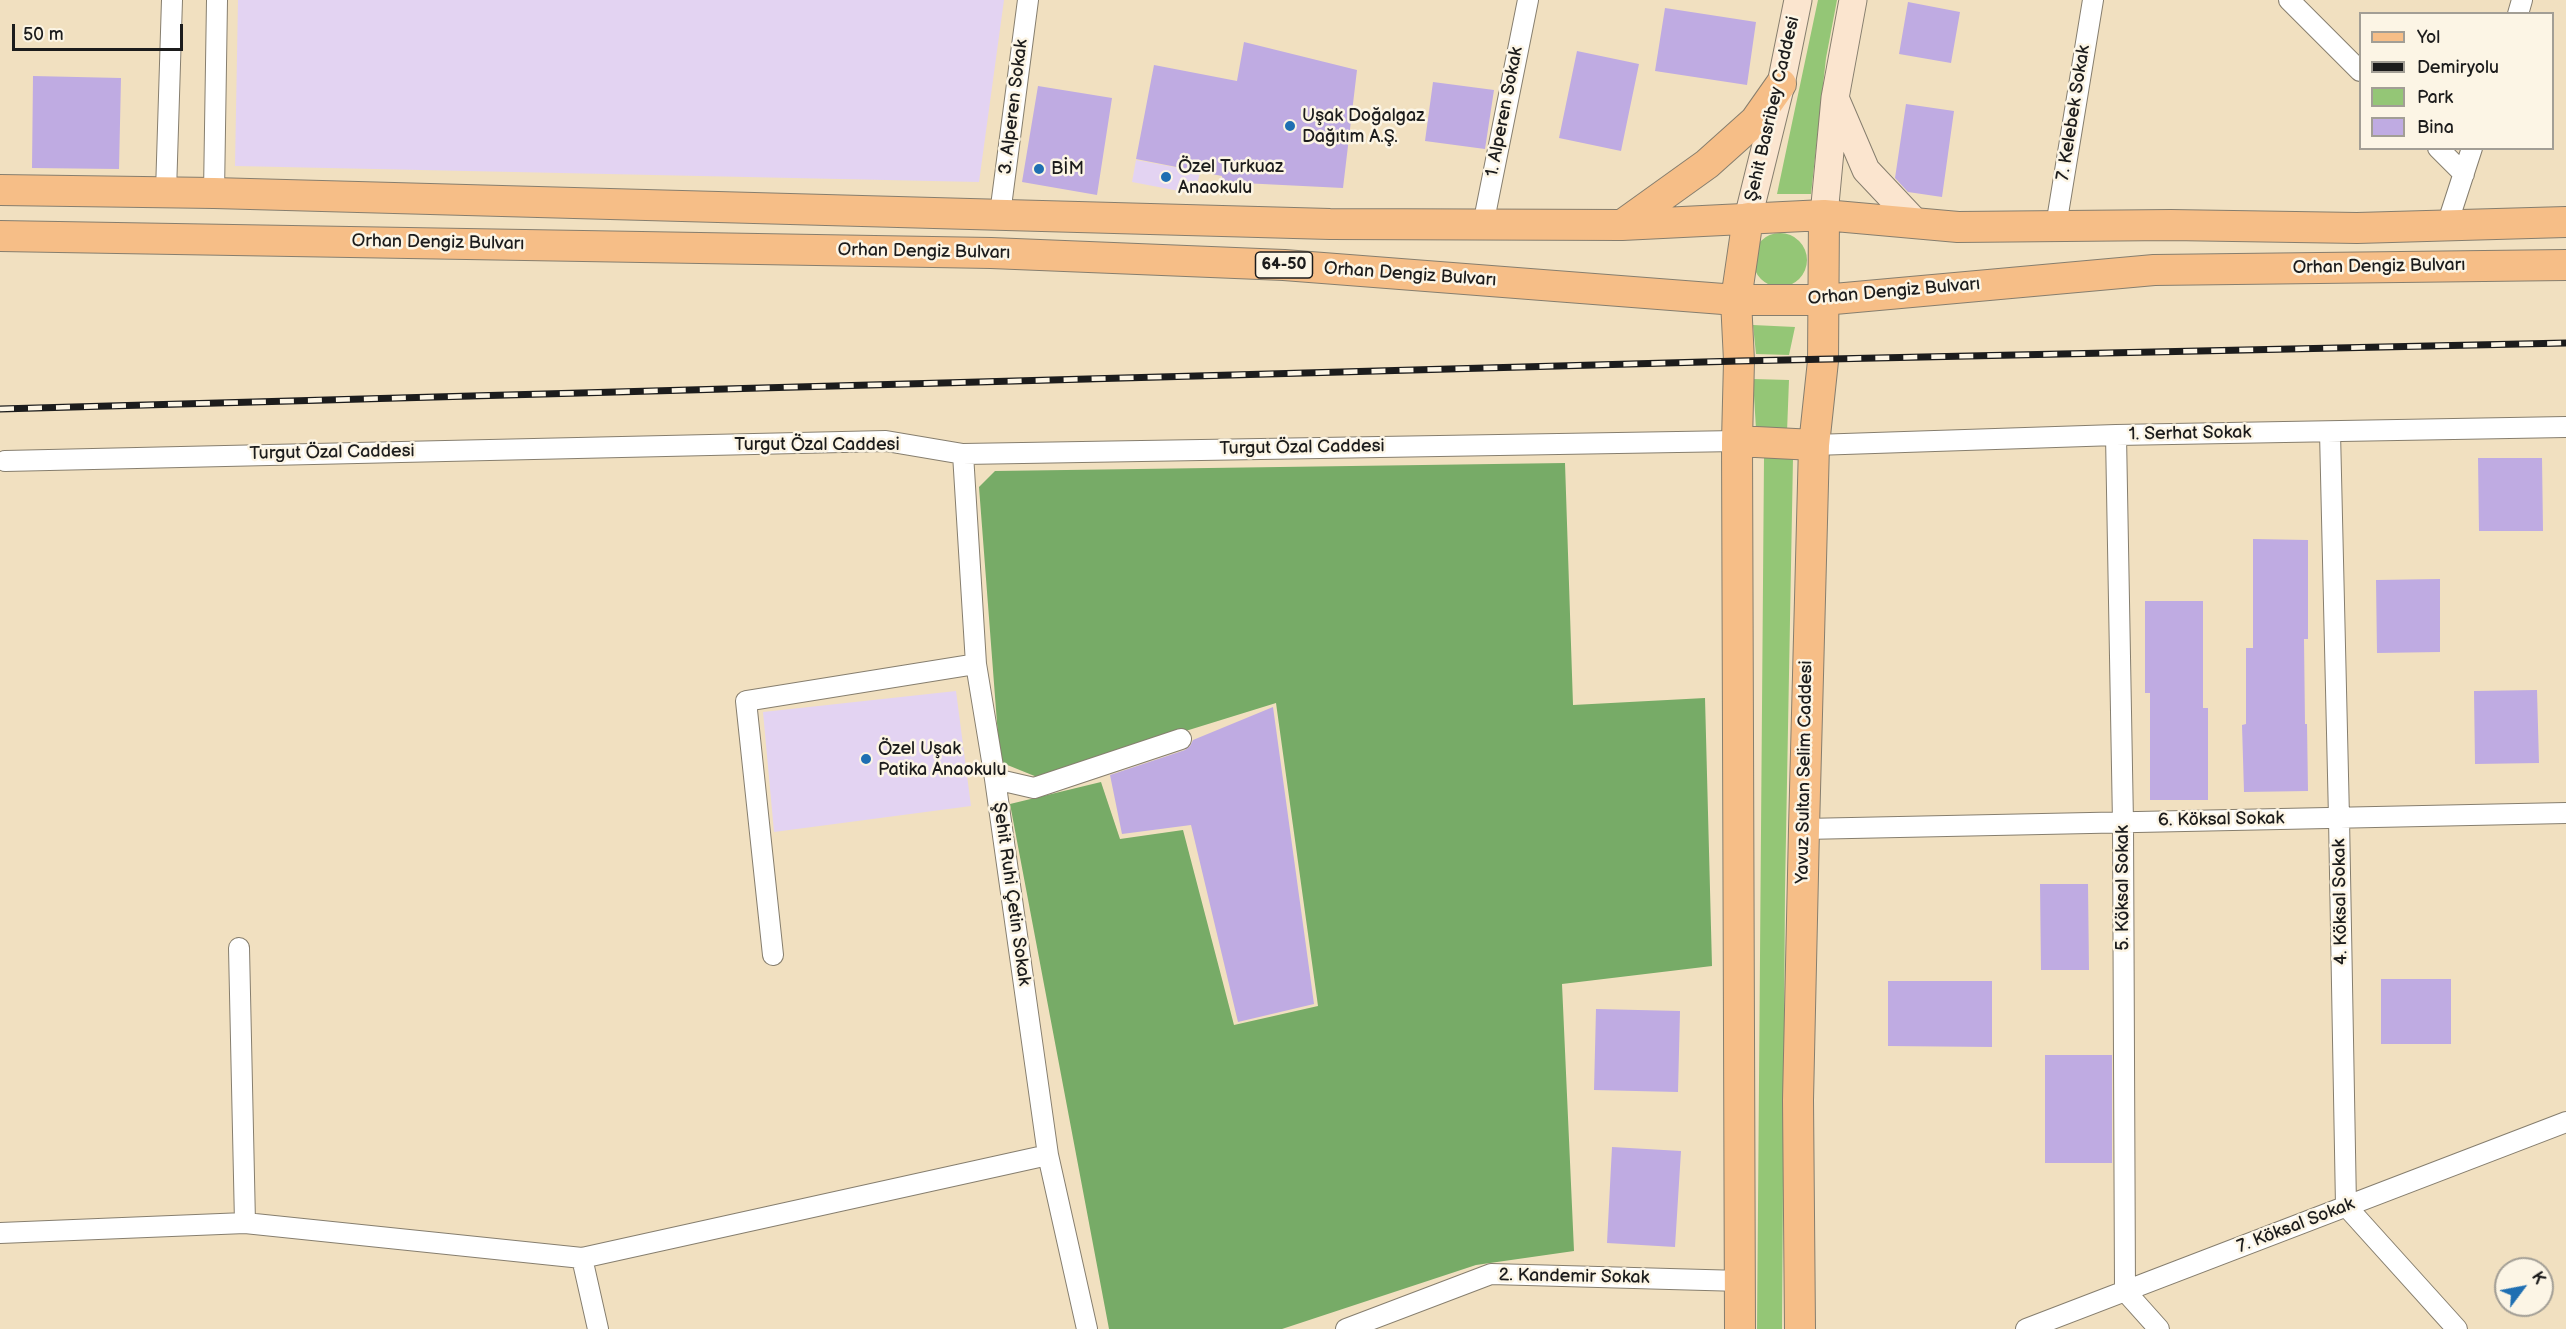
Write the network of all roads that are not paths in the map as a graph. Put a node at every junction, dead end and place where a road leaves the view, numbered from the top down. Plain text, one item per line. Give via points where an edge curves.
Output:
1 (172, 0) edge
2 (217, 0) edge
3 (1028, 0) edge
4 (1528, 0) edge
5 (1798, 0) edge
6 (1853, 0) edge
7 (2093, 0) edge
8 (2299, 4) edge
9 (2359, 69) edge
10 (1781, 84) junction
11 (1835, 98) junction
12 (2440, 150) edge
13 (2471, 150) edge
14 (2464, 174) junction
15 (0, 190) edge
16 (166, 192) junction
17 (214, 193) junction
18 (1000, 214) junction
19 (1824, 215) junction
20 (1748, 218) junction
21 (2566, 222) edge
22 (1916, 223) junction
23 (1483, 225) junction
24 (1622, 225) junction
25 (2447, 225) junction
26 (2056, 226) junction
27 (0, 236) edge
28 (2566, 266) edge
29 (1736, 300) junction
30 (1823, 300) junction
31 (2566, 427) edge
32 (2330, 432) junction
33 (2116, 435) junction
34 (1737, 441) junction
35 (1814, 445) junction
36 (963, 454) junction
37 (5, 461) dead end
38 (976, 664) junction
39 (1181, 739) dead end
40 (995, 779) junction
41 (2566, 813) edge
42 (2340, 818) junction
43 (2123, 822) junction
44 (1804, 829) junction
45 (239, 948) dead end
46 (773, 955) dead end
47 (2566, 1122) edge
48 (1048, 1155) junction
49 (2346, 1206) junction
50 (245, 1223) junction
51 (0, 1233) edge
52 (582, 1258) junction
53 (1741, 1281) junction
54 (2125, 1291) junction
55 (598, 1329) edge
56 (1086, 1329) edge
57 (1346, 1329) edge
58 (1740, 1329) edge
59 (1800, 1329) edge
60 (2026, 1329) edge
61 (2159, 1329) edge
62 (2457, 1329) edge

1 - 16 street
2 - 17 street
3 - 18 street, 3. Alperen Sokak
4 - 23 street, 1. Alperen Sokak
5 - 10 street, Şehit Basribey Caddesi
6 - 11 street
7 - 26 street, 7. Kelebek Sokak
8 - 9 street
10 - 20 street, Şehit Basribey Caddesi
10 - 24 main road via 1755,121 1707,164
11 - 19 street
11 - 22 street via 1866,170
12 - 14 street
13 - 14 street
14 - 25 street
15 - 16 main road
16 - 17 main road
17 - 18 main road
18 - 23 main road
19 - 20 main road
19 - 22 main road
19 - 30 main road, Yavuz Sultan Selim Caddesi
20 - 24 main road
20 - 29 main road
21 - 25 main road
22 - 26 main road via 1958,227
23 - 24 main road
25 - 26 main road
27 - 29 main road, Orhan Dengiz Bulvarı / 64-50 via 991,253 1284,265
28 - 30 main road, Orhan Dengiz Bulvarı / 64-50 via 2154,270
29 - 30 main road, Orhan Dengiz Bulvarı / 64-50
29 - 34 main road
30 - 35 main road, Yavuz Sultan Selim Caddesi via 1823,361
31 - 32 street, 1. Serhat Sokak
32 - 33 street, 1. Serhat Sokak
32 - 42 street, 4. Köksal Sokak
33 - 35 street, 1. Serhat Sokak
33 - 43 street, 5. Köksal Sokak
34 - 35 main road
34 - 36 street, Turgut Özal Caddesi
34 - 53 main road
35 - 44 main road, Yavuz Sultan Selim Caddesi
36 - 37 street, Turgut Özal Caddesi via 886,441
36 - 38 street, Şehit Ruhi Çetin Sokak
38 - 40 street, Şehit Ruhi Çetin Sokak
38 - 46 street via 746,702
39 - 40 street via 1034,788
40 - 48 street, Şehit Ruhi Çetin Sokak
41 - 42 street, 6. Köksal Sokak
42 - 43 street, 6. Köksal Sokak
42 - 49 street, 4. Köksal Sokak
43 - 44 street, 6. Köksal Sokak
43 - 54 street, 5. Köksal Sokak
44 - 59 main road, Yavuz Sultan Selim Caddesi via 1798,1100
45 - 50 street
47 - 49 street, 7. Köksal Sokak
48 - 52 street
48 - 56 street, Şehit Ruhi Çetin Sokak
49 - 54 street, 7. Köksal Sokak
49 - 62 street
50 - 51 street
50 - 52 street
52 - 55 street
53 - 57 street, 2. Kandemir Sokak via 1491,1274
53 - 58 main road
54 - 60 street, 7. Köksal Sokak
54 - 61 street

